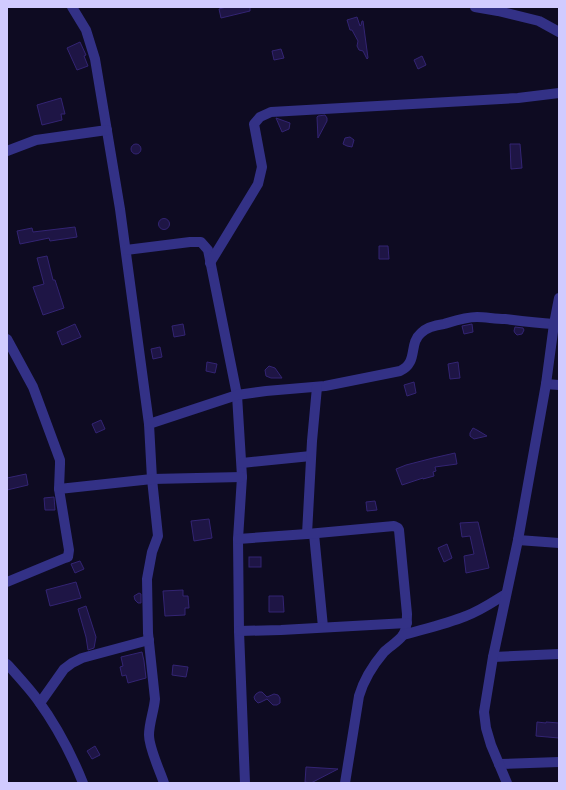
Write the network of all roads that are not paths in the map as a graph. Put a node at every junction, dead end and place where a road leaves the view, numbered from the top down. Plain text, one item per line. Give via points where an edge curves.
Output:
1 (72, 7) edge
2 (475, 7) edge
3 (559, 32) edge
4 (559, 93) edge
5 (107, 130) junction
6 (7, 151) edge
7 (126, 250) junction
8 (210, 263) junction
9 (559, 298) edge
10 (554, 324) junction
11 (7, 339) edge
12 (546, 384) junction
13 (559, 385) edge
14 (317, 387) junction
15 (238, 395) junction
16 (149, 424) junction
17 (311, 456) junction
18 (242, 464) junction
19 (242, 477) junction
20 (152, 479) junction
21 (59, 489) junction
22 (310, 534) junction
23 (238, 539) junction
24 (518, 540) junction
25 (559, 543) edge
26 (7, 582) edge
27 (506, 594) junction
28 (407, 623) junction
29 (322, 627) junction
30 (239, 631) junction
31 (403, 635) junction
32 (149, 640) junction
33 (559, 654) edge
34 (493, 656) junction
35 (7, 664) edge
36 (40, 703) junction
37 (559, 762) edge
38 (499, 764) junction
39 (84, 783) edge
40 (164, 783) edge
41 (245, 783) edge
42 (346, 783) edge
43 (507, 783) edge

1 - 5 street via 86,30 95,59
2 - 3 street via 539,21
4 - 8 street via 518,98 271,112 260,117 254,124 262,167 258,184
5 - 6 street via 36,140
5 - 7 street
7 - 8 street via 201,242 208,250
7 - 16 street
8 - 15 street
9 - 10 street
10 - 12 street
10 - 14 street via 476,317 440,324 421,332 416,338 411,360 404,369
11 - 21 street via 33,387 57,453 60,464
12 - 13 street
12 - 24 street
14 - 15 street
14 - 17 street
15 - 16 street
15 - 18 street
16 - 20 street
17 - 18 street
17 - 22 street
18 - 19 street
19 - 20 street
19 - 23 street
20 - 21 street
20 - 32 street via 158,536 147,579
21 - 26 street via 68,557
22 - 23 street
22 - 28 street via 394,526 398,528
22 - 29 street
23 - 30 street
24 - 25 street
24 - 27 street
27 - 31 street via 467,616
27 - 34 street
28 - 29 street
28 - 31 street
29 - 30 street
30 - 41 street
31 - 42 street via 373,666 363,682
32 - 36 street via 72,663 64,669
32 - 40 street via 155,705 149,736
33 - 34 street
34 - 38 street via 484,712 487,734
35 - 36 street
36 - 39 street via 68,749
37 - 38 street
38 - 43 street

